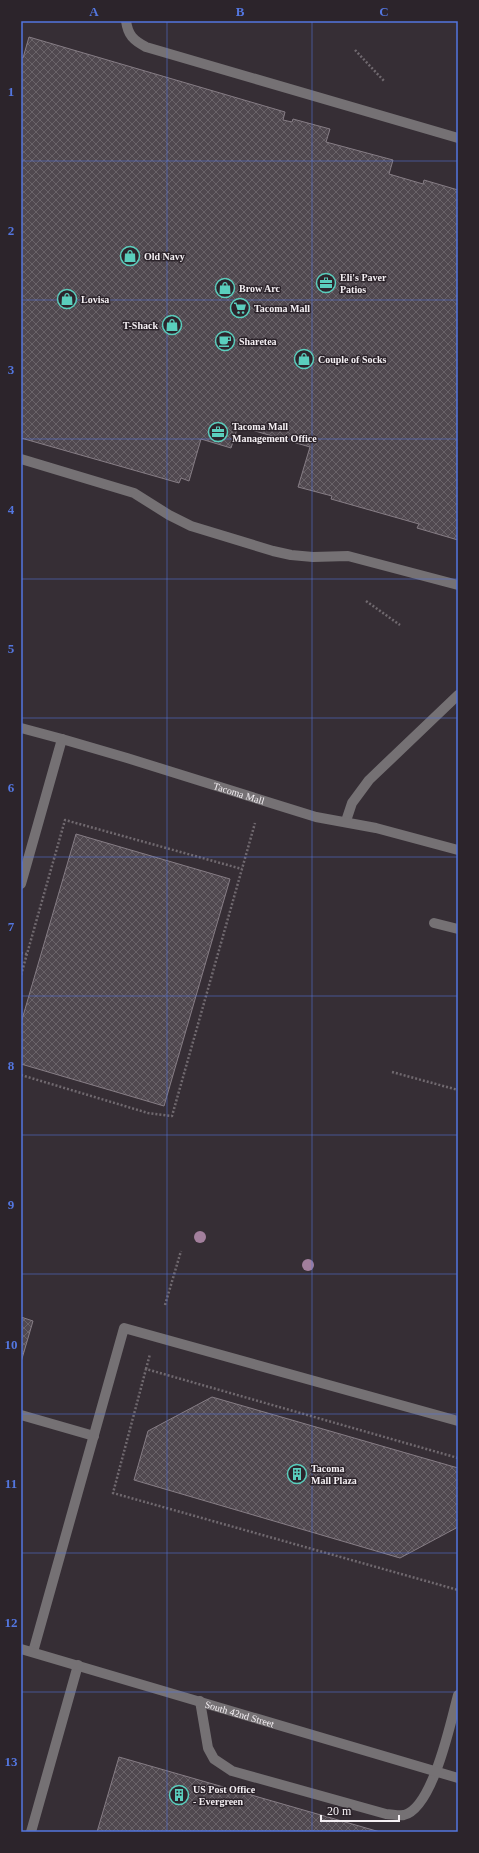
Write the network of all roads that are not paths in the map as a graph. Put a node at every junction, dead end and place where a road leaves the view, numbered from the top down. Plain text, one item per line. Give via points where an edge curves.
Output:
1 (126, 21) edge
2 (458, 138) edge
3 (21, 460) edge
4 (458, 585) edge
5 (458, 695) edge
6 (21, 728) edge
7 (62, 739) junction
8 (346, 822) junction
9 (458, 850) edge
10 (21, 884) edge
11 (434, 923) dead end
12 (458, 930) edge
13 (21, 1416) edge
14 (458, 1421) edge
15 (94, 1436) junction
16 (21, 1649) edge
17 (33, 1652) junction
18 (78, 1665) junction
19 (458, 1695) edge
20 (200, 1701) junction
21 (437, 1771) junction
22 (458, 1778) edge
23 (31, 1832) edge

1 - 2 street via 131,38 146,47
3 - 4 street via 134,493 191,526 273,551 313,557 348,556
5 - 8 street via 368,780 352,803
6 - 7 street, Tacoma Mall
7 - 8 street, Tacoma Mall via 316,817
7 - 10 street
8 - 9 street, Tacoma Mall
11 - 12 street
13 - 15 street
14 - 15 street via 124,1328
15 - 17 street
16 - 17 street, South 42nd Street
17 - 18 street, South 42nd Street
18 - 20 street, South 42nd Street
18 - 23 street
19 - 21 street
20 - 21 street, South 42nd Street
20 - 21 street via 208,1748 214,1759 232,1771 386,1814 404,1815 419,1805
21 - 22 street, South 42nd Street

